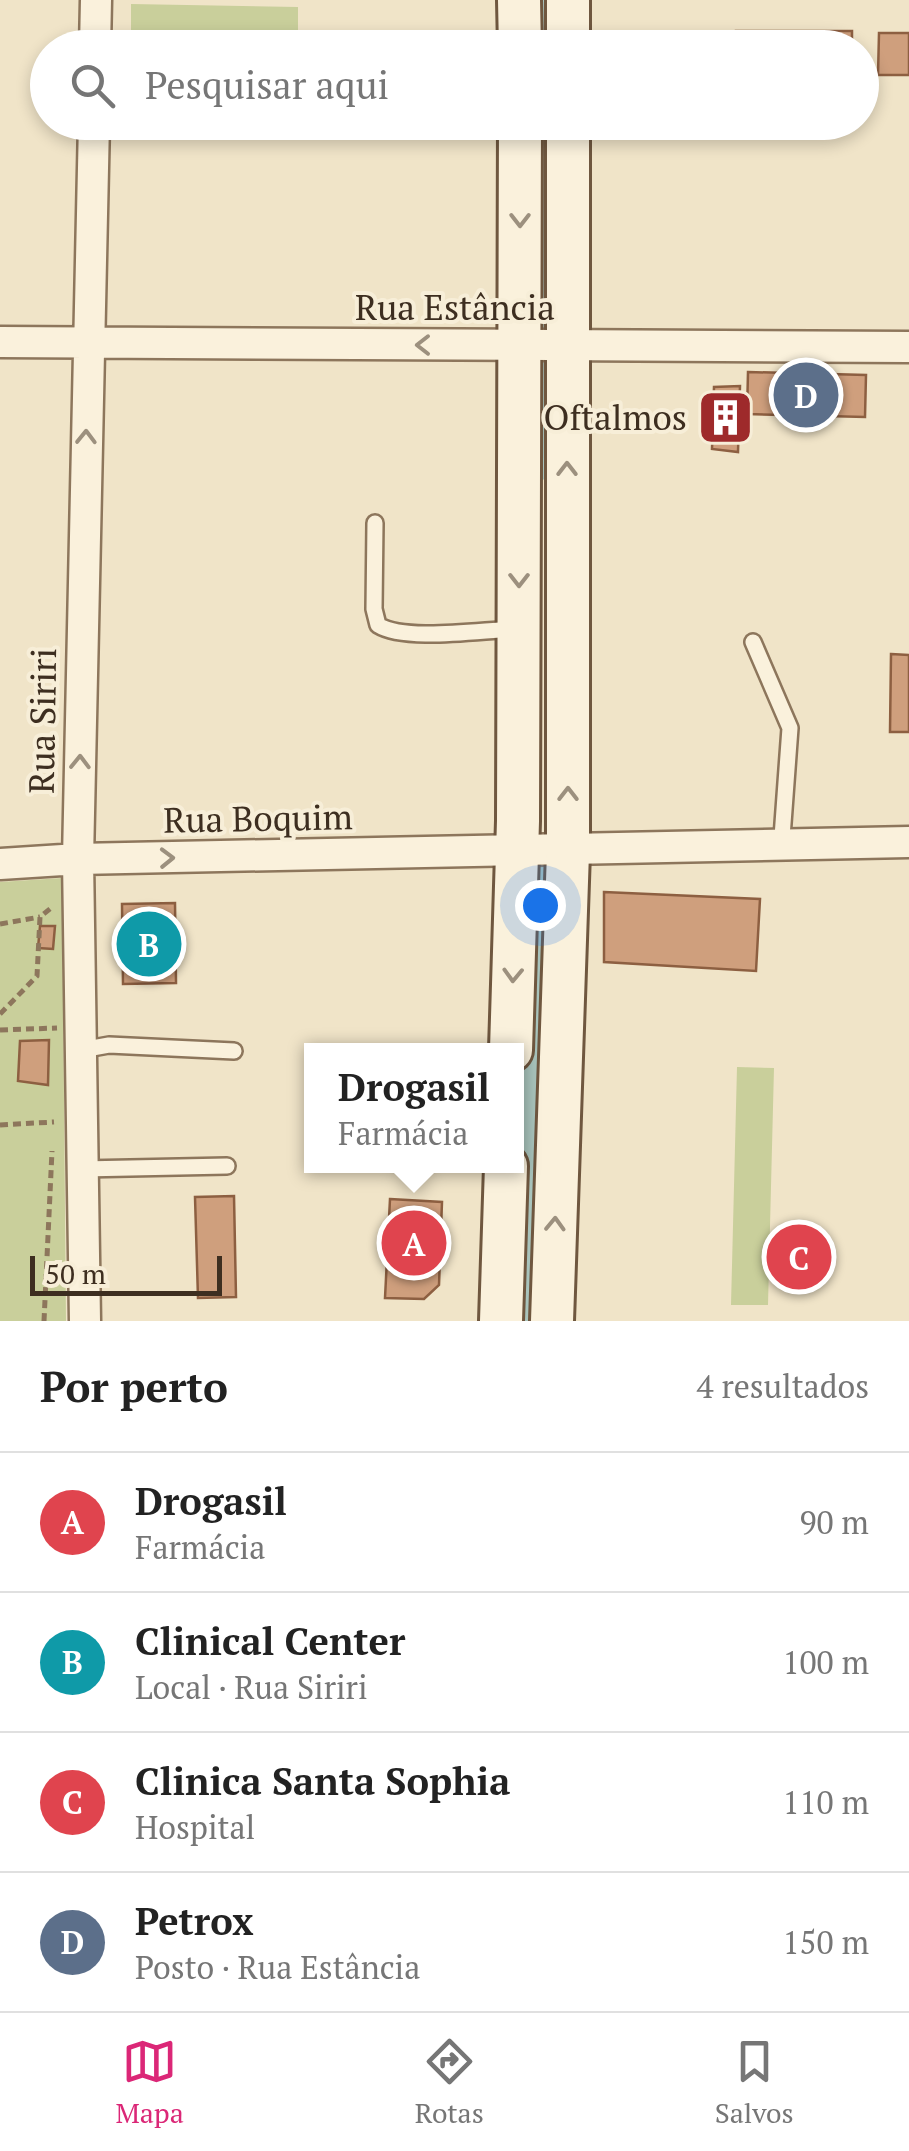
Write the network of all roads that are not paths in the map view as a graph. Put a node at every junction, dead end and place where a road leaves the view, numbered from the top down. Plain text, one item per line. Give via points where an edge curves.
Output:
1 (96, 0) edge
2 (520, 0) edge
3 (568, 0) edge
4 (96, 30) edge
5 (520, 30) edge
6 (568, 30) edge
7 (93, 140) edge
8 (522, 140) edge
9 (566, 140) edge
10 (0, 342) edge
11 (87, 342) junction
12 (543, 346) junction
13 (909, 346) edge
14 (375, 523) dead end
15 (519, 628) junction
16 (754, 642) dead end
17 (909, 842) edge
18 (786, 846) junction
19 (543, 852) junction
20 (78, 860) junction
21 (0, 864) edge
22 (512, 1043) edge
23 (80, 1050) junction
24 (234, 1052) dead end
25 (227, 1166) dead end
26 (82, 1169) junction
27 (506, 1173) edge
28 (85, 1321) edge
29 (501, 1321) edge
30 (552, 1321) edge

1 - 4 street
2 - 5 street
3 - 6 street
7 - 11 street, Rua Siriri
8 -> 12 street
9 - 12 street
10 - 11 street, Rua Estância
12 -> 11 street, Rua Estância
20 -> 11 street, Rua Siriri
12 - 13 street, Rua Estância
12 -> 15 street
19 -> 12 street
14 - 15 lane via 378,624 409,632
15 - 19 street
16 - 18 lane via 790,728
17 - 18 street, Rua Boquim
18 - 19 street, Rua Boquim
20 -> 19 street, Rua Boquim
19 -> 22 street
30 -> 19 street
20 - 21 street, Rua Boquim
20 - 23 street, Rua Siriri
23 - 24 lane via 109,1045
23 - 26 street, Rua Siriri
25 - 26 lane
26 - 28 street, Rua Siriri
27 - 29 street

